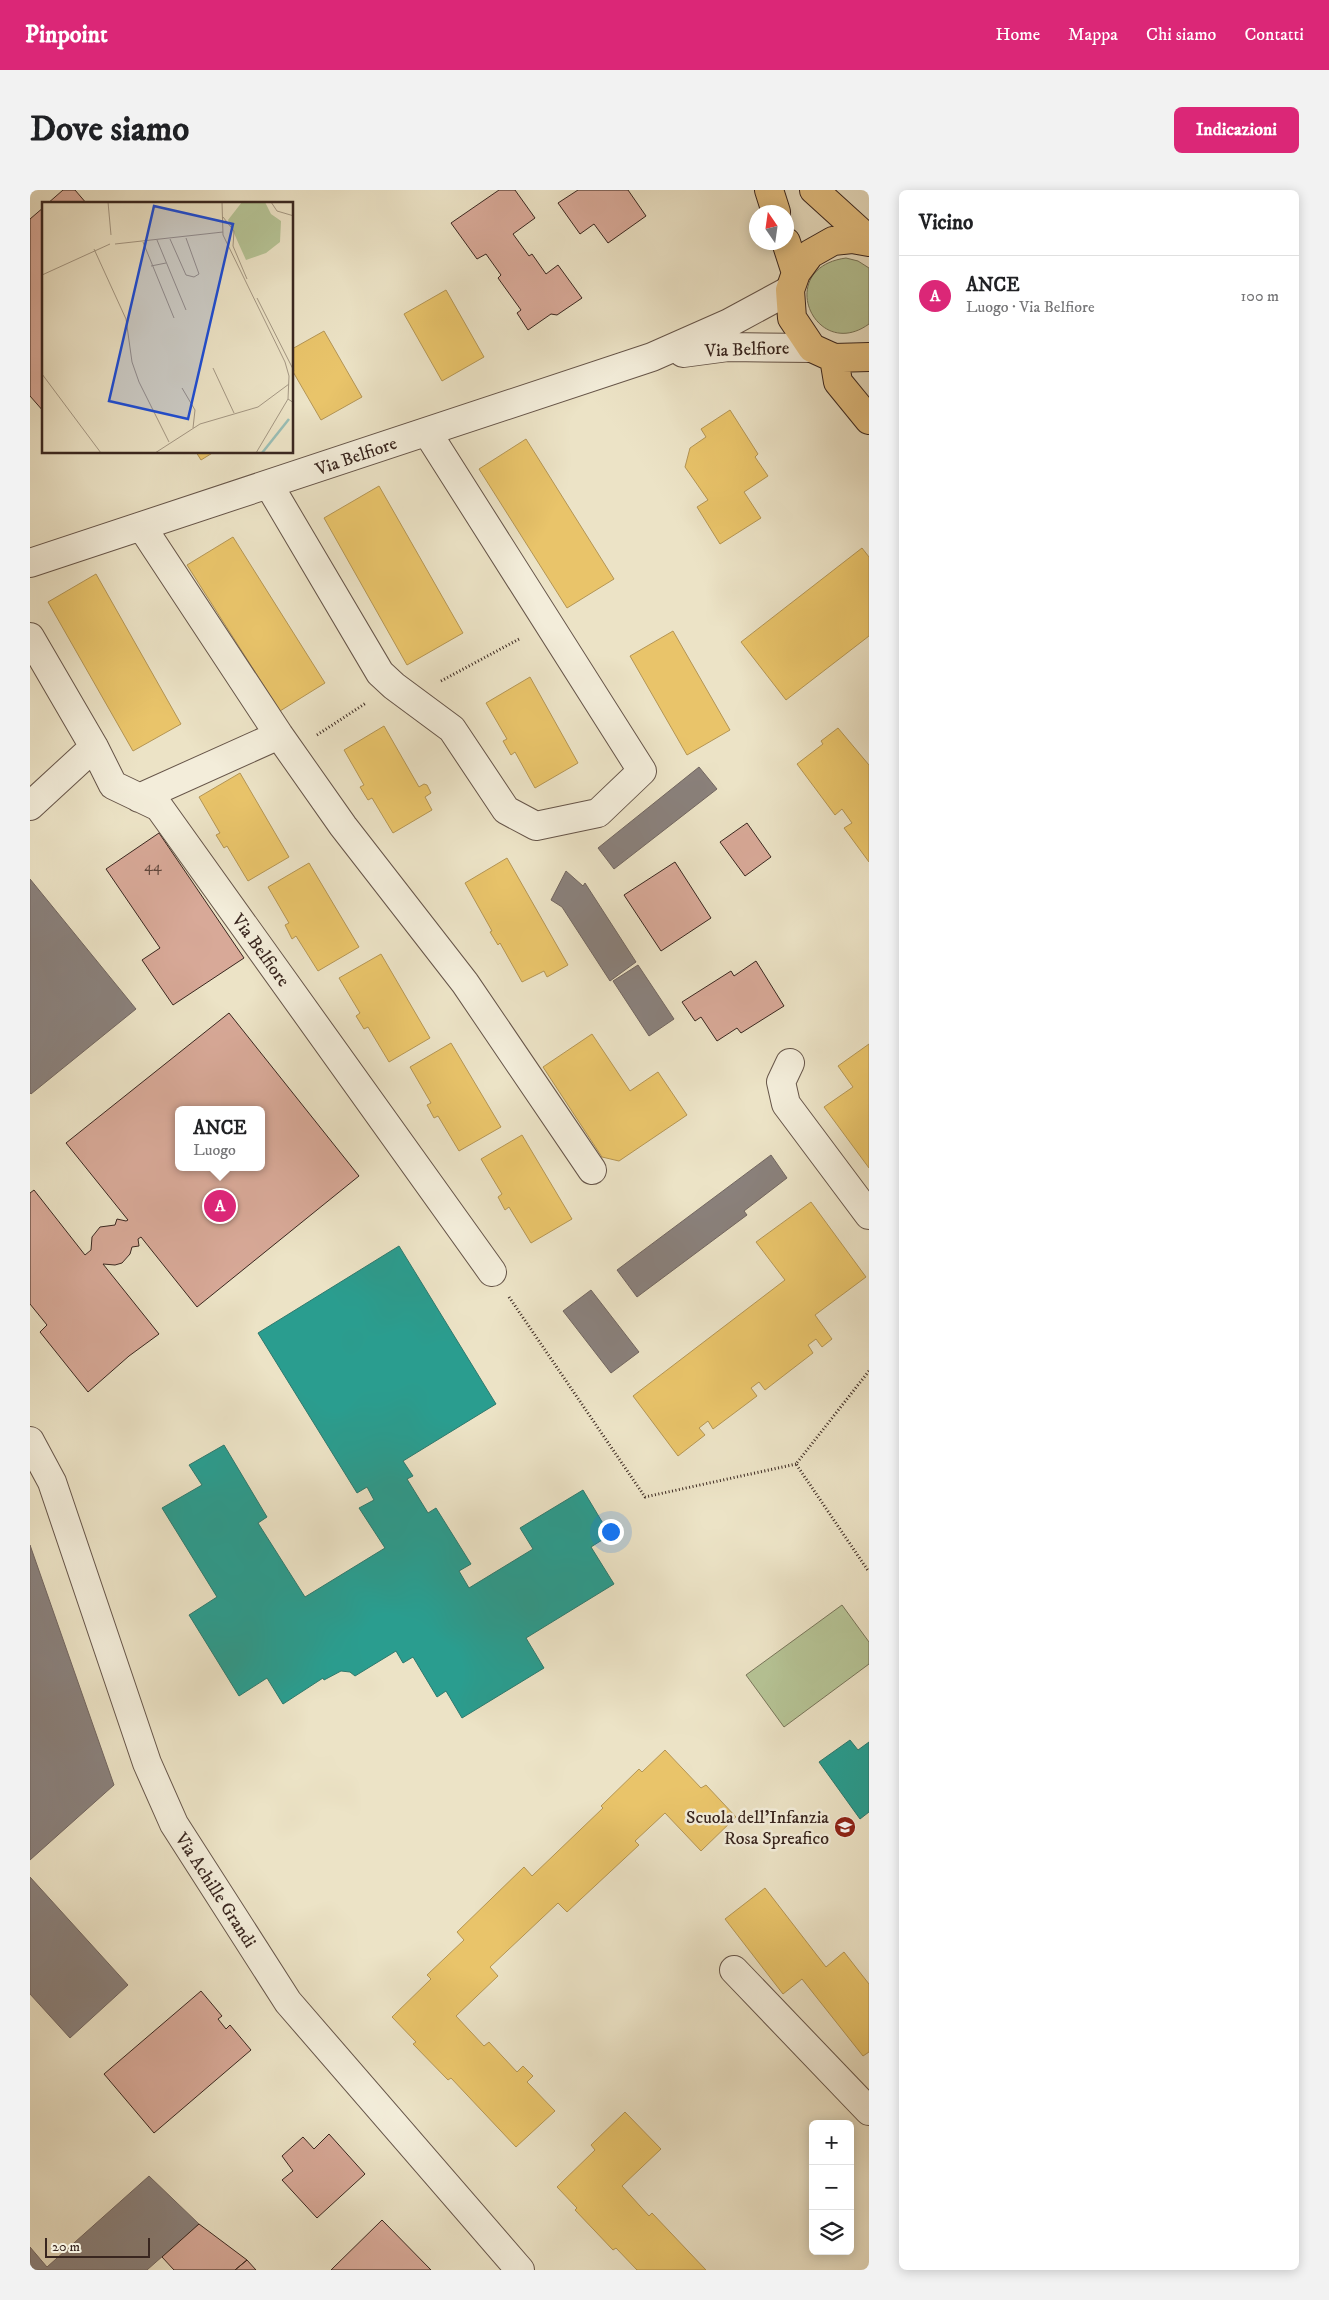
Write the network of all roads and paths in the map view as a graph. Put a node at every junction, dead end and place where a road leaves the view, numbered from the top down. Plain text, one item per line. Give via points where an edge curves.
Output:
1 (768, 190) edge
2 (814, 190) edge
3 (773, 205) edge
4 (869, 241) edge
5 (787, 250) edge
6 (793, 281) junction
7 (823, 353) junction
8 (652, 357) junction
9 (869, 357) edge
10 (869, 420) edge
11 (427, 432) junction
12 (269, 485) junction
13 (142, 527) junction
14 (30, 564) edge
15 (548, 623) junction
16 (30, 637) edge
17 (402, 692) junction
18 (285, 743) junction
19 (94, 747) junction
20 (139, 798) junction
21 (30, 806) edge
22 (790, 1063) dead end
23 (592, 1170) dead end
24 (869, 1215) edge
25 (492, 1272) joint
26 (869, 1371) edge
27 (30, 1441) edge
28 (796, 1464) junction
29 (869, 1572) edge
30 (734, 1970) dead end
31 (869, 2110) edge
32 (520, 2270) edge

1 - 3 main road
2 - 4 main road
4 - 6 main road via 833,241 810,254
5 - 6 main road
6 - 7 main road via 792,318
6 - 8 street, Via Belfiore via 729,323
7 - 8 street, Via Belfiore via 728,347
7 - 9 main road
7 - 10 main road via 838,382
8 - 11 street, Via Belfiore
11 - 12 street, Via Belfiore
11 - 15 street
12 - 13 street, Via Belfiore
12 - 17 street via 380,673
13 - 14 street, Via Belfiore
13 - 18 street
15 - 17 path
15 - 17 street via 642,771 598,813 536,826 506,810 452,729
16 - 19 street, Via Belfiore
17 - 18 path
18 - 20 street
18 - 23 street via 343,826 465,983
19 - 20 street, Via Belfiore via 113,785
19 - 21 street
20 - 25 street, Via Belfiore via 159,807
22 - 24 street via 781,1082 786,1104
25 - 28 path via 645,1497
26 - 28 path
27 - 32 street, Via Achille Grandi via 52,1482 147,1763 174,1824 288,2002
28 - 29 path
30 - 31 street

